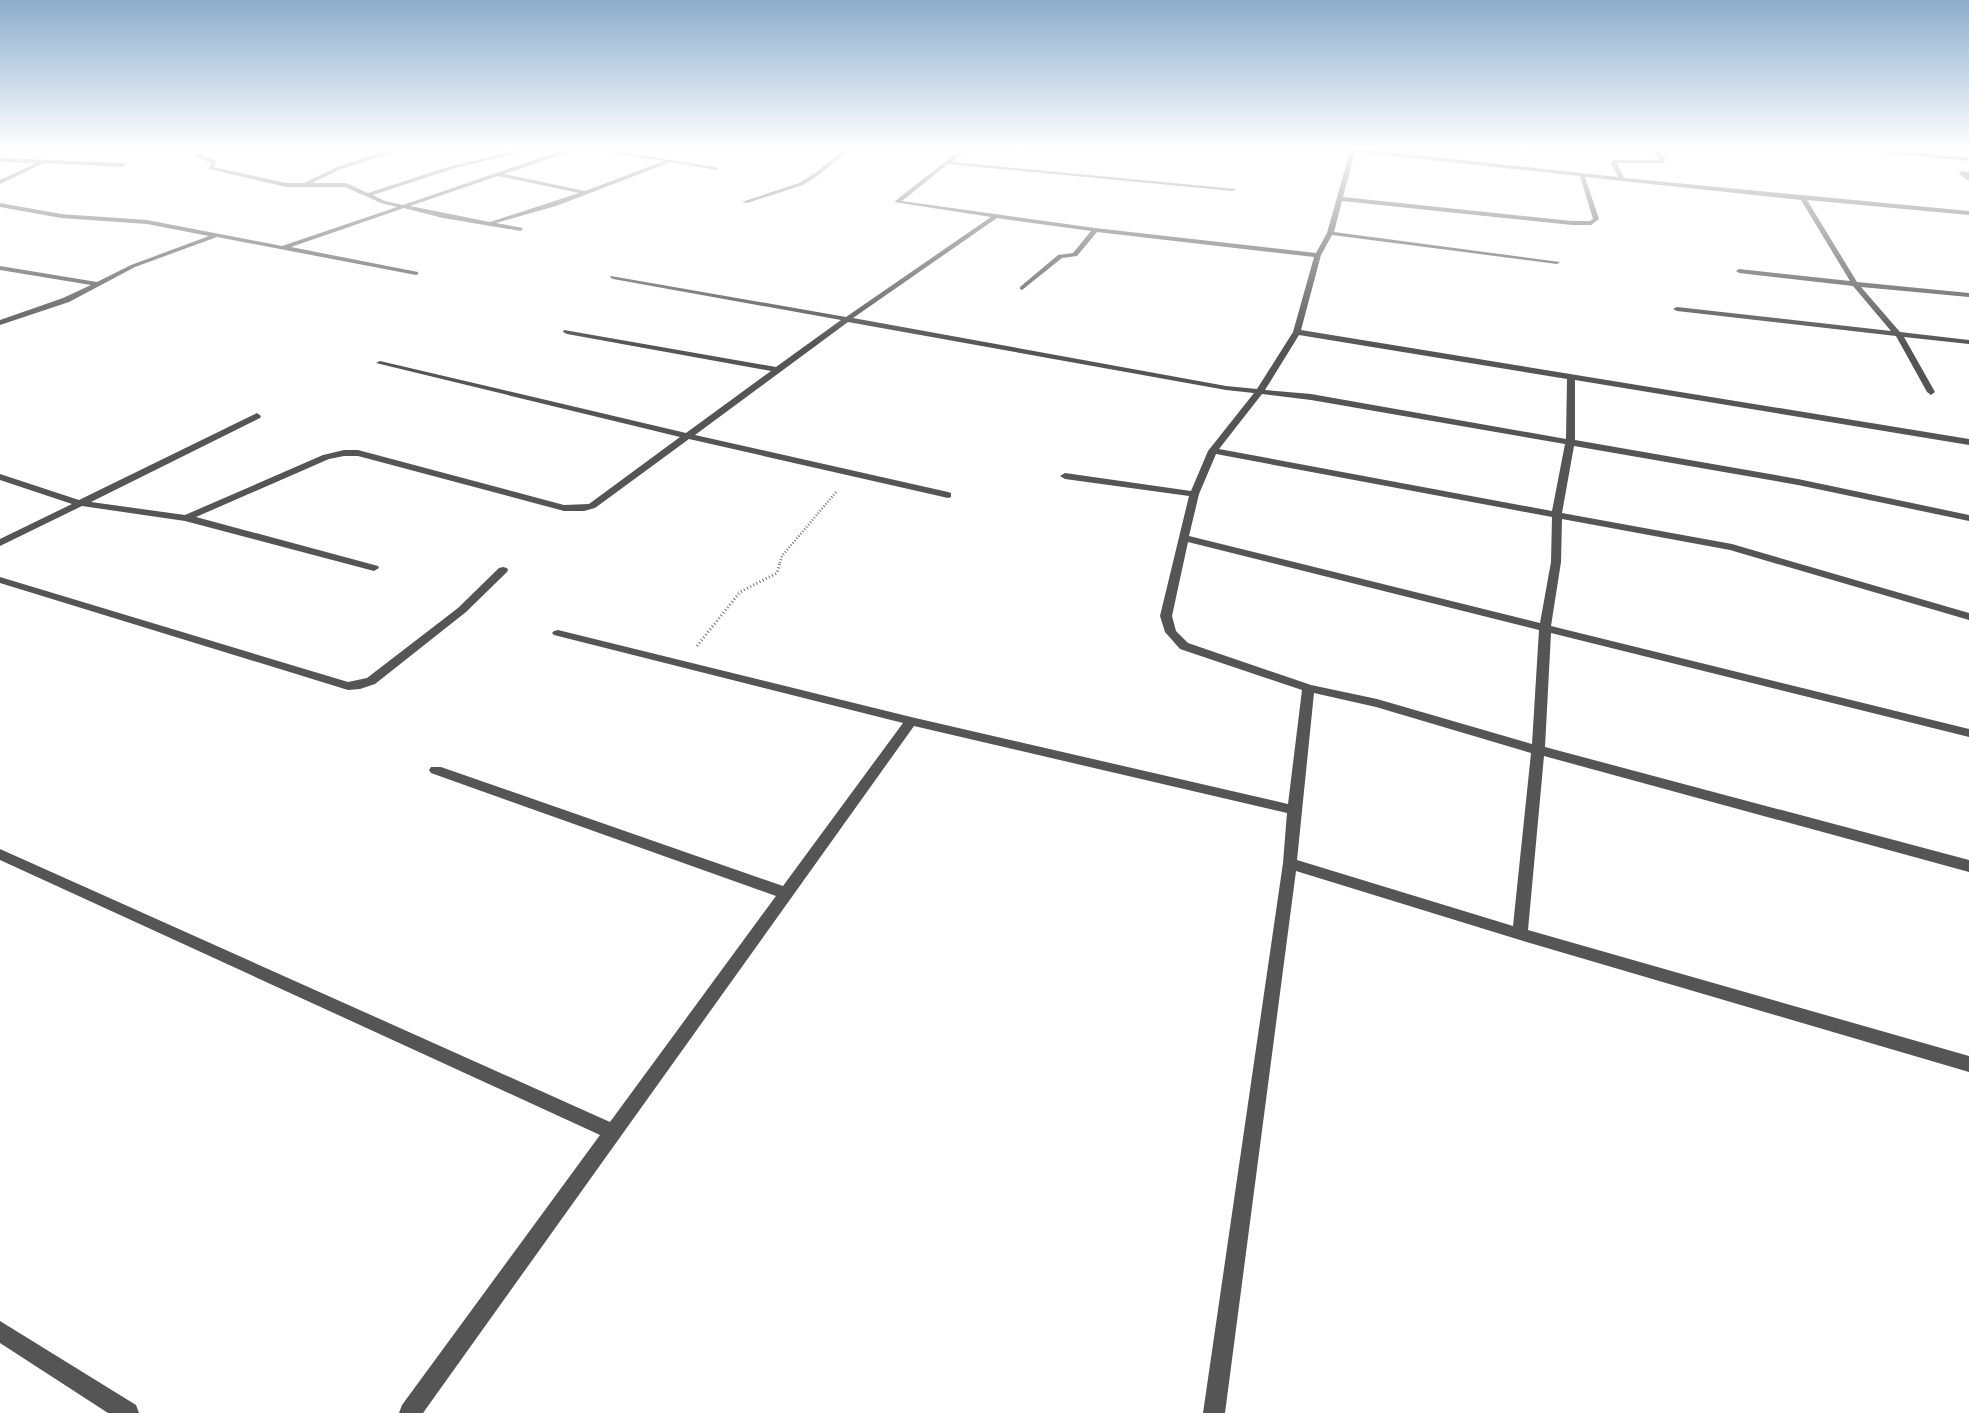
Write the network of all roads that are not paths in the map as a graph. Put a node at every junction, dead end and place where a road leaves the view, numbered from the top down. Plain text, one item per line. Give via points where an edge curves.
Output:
1 (45, 213) edge
2 (381, 213) edge
3 (434, 213) edge
4 (527, 213) edge
5 (968, 213) edge
6 (1336, 213) edge
7 (1475, 213) edge
8 (1594, 213) edge
9 (1812, 213) edge
10 (995, 217) junction
11 (488, 224) junction
12 (521, 229) dead end
13 (1095, 230) junction
14 (1330, 233) junction
15 (217, 235) junction
16 (282, 248) junction
17 (1318, 255) junction
18 (1557, 262) dead end
19 (0, 268) edge
20 (1739, 271) dead end
21 (416, 273) dead end
22 (613, 277) dead end
23 (99, 284) junction
24 (1855, 284) junction
25 (1022, 288) dead end
26 (1969, 295) edge
27 (1677, 309) dead end
28 (846, 320) junction
29 (0, 323) edge
30 (567, 332) dead end
31 (1297, 332) junction
32 (1899, 335) junction
33 (1969, 342) edge
34 (380, 363) dead end
35 (777, 370) junction
36 (1571, 377) junction
37 (1259, 392) junction
38 (1931, 392) dead end
39 (257, 416) dead end
40 (687, 436) junction
41 (1570, 442) junction
42 (1969, 442) edge
43 (1213, 451) junction
44 (1065, 476) dead end
45 (0, 477) edge
46 (948, 494) dead end
47 (1194, 494) junction
48 (79, 503) junction
49 (1557, 513) junction
50 (186, 518) junction
51 (1969, 518) edge
52 (1184, 538) junction
53 (0, 543) edge
54 (374, 568) dead end
55 (503, 570) dead end
56 (0, 580) edge
57 (1969, 618) edge
58 (1545, 630) junction
59 (558, 633) dead end
60 (1308, 688) junction
61 (911, 721) junction
62 (1969, 733) edge
63 (1538, 750) junction
64 (436, 770) dead end
65 (1294, 810) junction
66 (0, 854) edge
67 (1290, 863) junction
68 (1969, 866) edge
69 (786, 893) junction
70 (1520, 934) junction
71 (1969, 1064) edge
72 (613, 1132) junction
73 (0, 1332) edge
74 (128, 1413) edge
75 (410, 1413) edge
76 (1214, 1413) edge

1 - 15 street via 147,222
2 - 16 street
3 - 11 street
4 - 11 street
5 - 10 street
6 - 14 street
7 - 8 street via 1591,223 1596,219
9 - 24 street
10 - 13 street
10 - 28 street
11 - 12 street
13 - 17 street
13 - 25 street via 1075,255 1060,256
14 - 17 street
14 - 18 street
15 - 16 street
15 - 23 street via 133,266
16 - 21 street
17 - 31 street
19 - 23 street
20 - 24 street
22 - 28 street
23 - 29 street via 66,300
24 - 26 street
24 - 32 street
27 - 32 street
28 - 35 street
28 - 37 street
30 - 35 street
31 - 36 street
31 - 37 street
32 - 33 street
32 - 38 street
34 - 40 street
35 - 40 street
36 - 41 street
36 - 42 street
37 - 41 street via 1312,397
37 - 43 street
39 - 48 street
40 - 46 street
40 - 50 street via 592,506 584,508 564,508 344,452
41 - 49 street
41 - 51 street via 1798,482
43 - 47 street
43 - 49 street
44 - 47 street
45 - 48 street
47 - 52 street
48 - 50 street
48 - 53 street
49 - 57 street via 1732,547
49 - 58 street via 1556,562
50 - 54 street
52 - 58 street
52 - 60 street via 1166,616 1171,632 1184,646
55 - 56 street via 462,610 370,681 348,686
58 - 62 street via 1626,647
58 - 63 street
59 - 61 street
60 - 63 street via 1377,703
60 - 65 street
61 - 65 street
61 - 69 street
63 - 68 street
63 - 70 street
64 - 69 street
65 - 67 street
66 - 72 street
67 - 70 street
67 - 76 street
69 - 72 street
70 - 71 street
72 - 75 street
73 - 74 street

